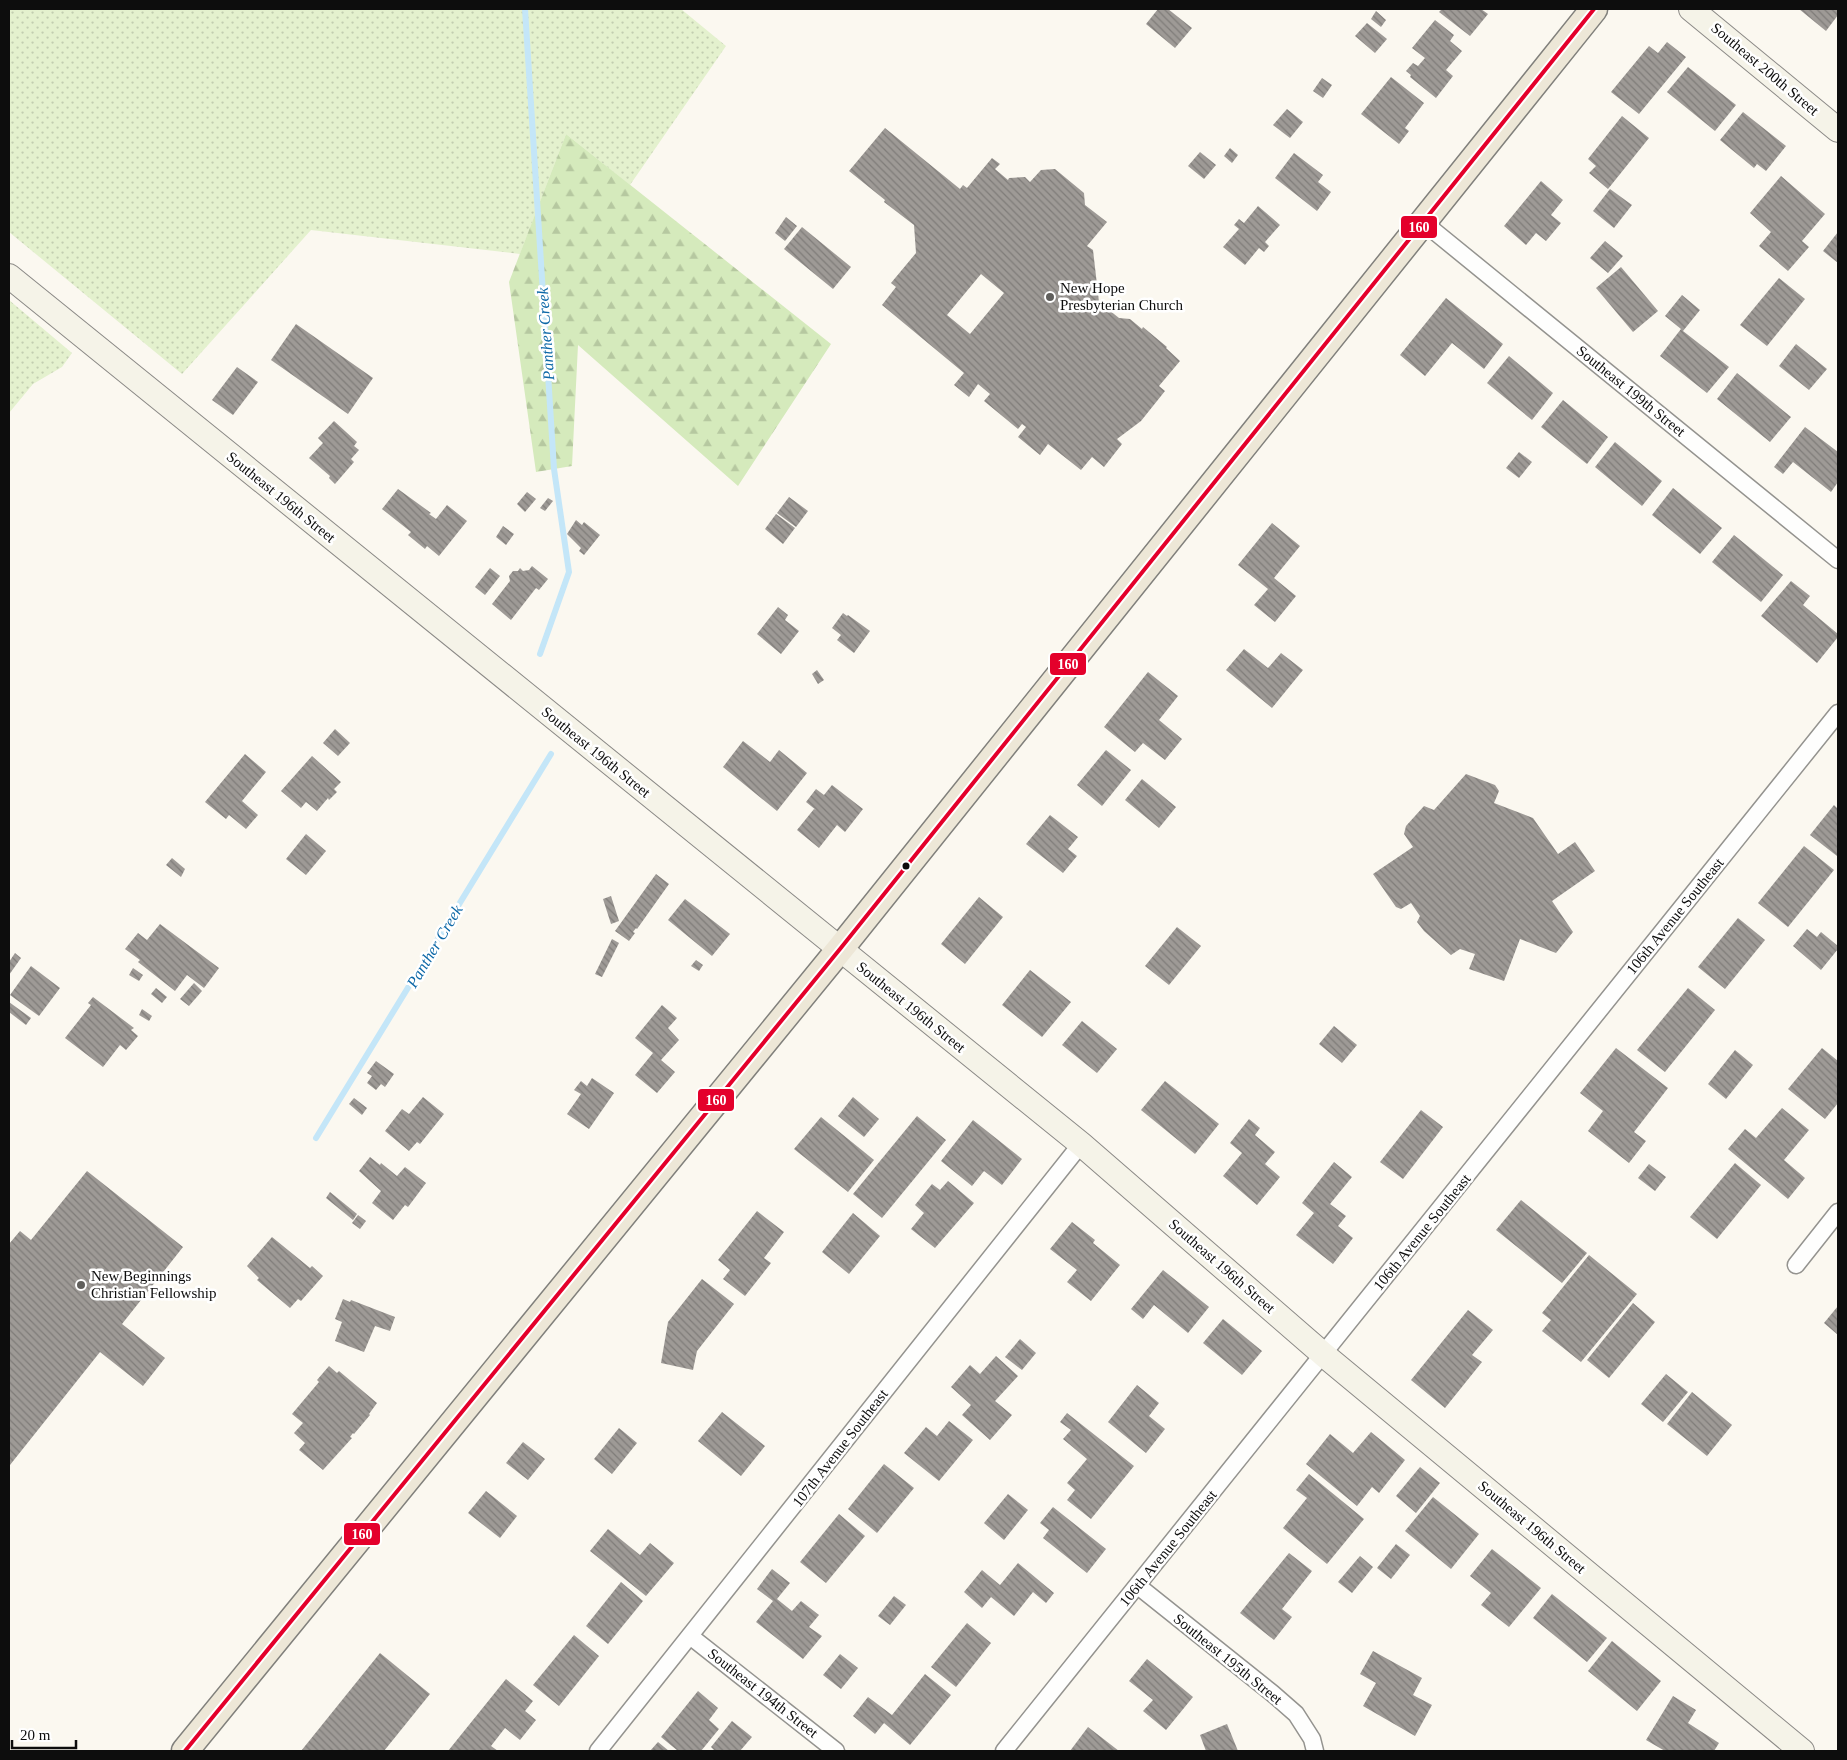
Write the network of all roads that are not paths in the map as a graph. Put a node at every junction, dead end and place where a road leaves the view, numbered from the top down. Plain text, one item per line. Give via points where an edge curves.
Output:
1 (1594, 9) edge
2 (1691, 9) edge
3 (1838, 130) edge
4 (1423, 222) junction
5 (9, 276) edge
6 (1838, 560) edge
7 (1838, 713) edge
8 (840, 949) junction
9 (1081, 1144) junction
10 (1838, 1212) edge
11 (1796, 1265) dead end
12 (1324, 1355) junction
13 (1138, 1586) junction
14 (690, 1636) junction
15 (1313, 1745) edge
16 (185, 1751) edge
17 (598, 1751) edge
18 (836, 1751) edge
19 (1004, 1751) edge
20 (1802, 1751) edge

1 - 4 main road
2 - 3 street, Southeast 200th Street
4 - 6 street, Southeast 199th Street
4 - 8 main road
5 - 8 street, Southeast 196th Street
7 - 12 street, 106th Avenue Southeast
8 - 9 street, Southeast 196th Street
8 - 16 main road
9 - 12 street, Southeast 196th Street
9 - 14 street, 107th Avenue Southeast
10 - 11 street
12 - 13 street, 106th Avenue Southeast
12 - 20 street, Southeast 196th Street
13 - 15 street, Southeast 195th Street via 1296,1714
13 - 19 street, 106th Avenue Southeast
14 - 17 street, 107th Avenue Southeast
14 - 18 street, Southeast 194th Street

